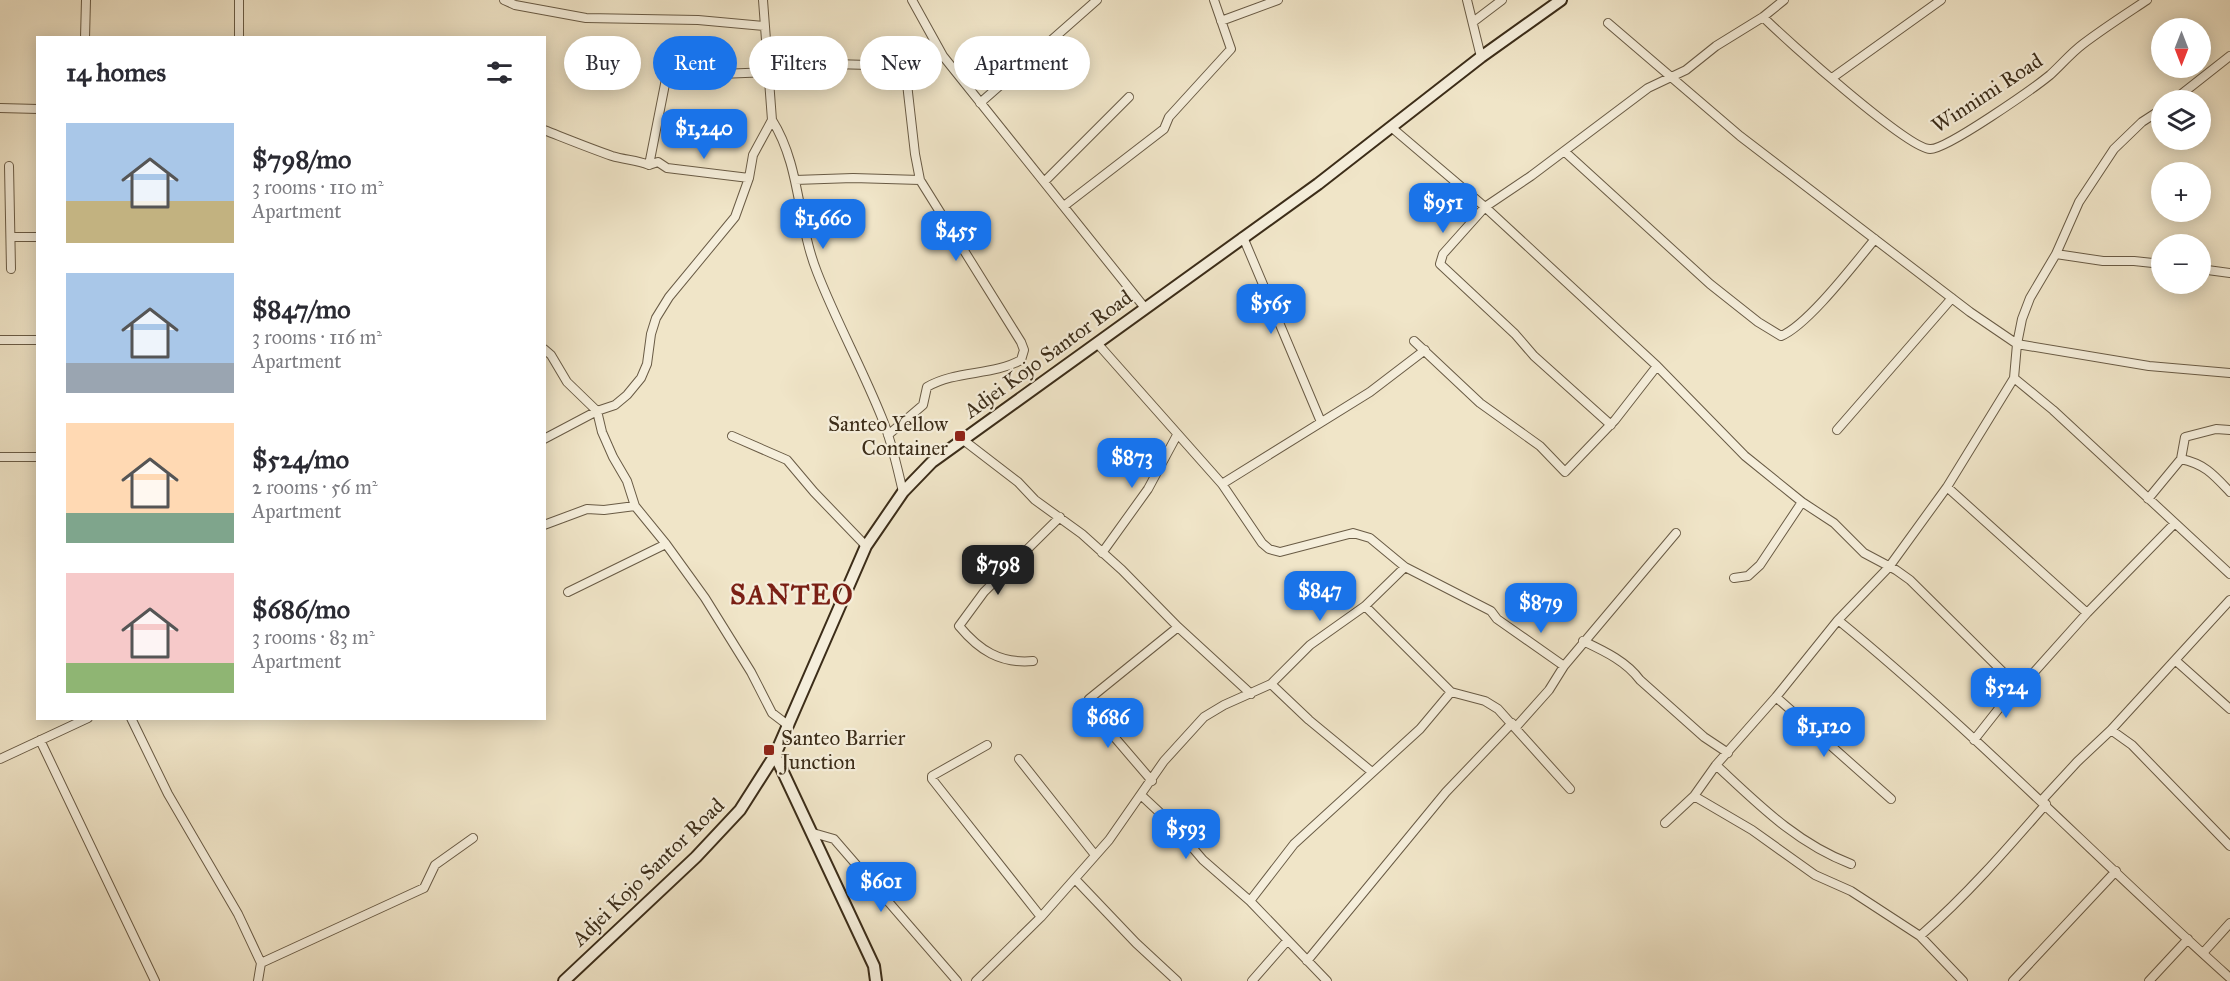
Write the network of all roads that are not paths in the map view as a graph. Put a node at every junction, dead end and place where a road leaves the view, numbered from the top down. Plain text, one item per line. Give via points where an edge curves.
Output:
1 (86, 0) edge
2 (239, 0) edge
3 (504, 0) edge
4 (763, 0) edge
5 (912, 0) edge
6 (1097, 0) edge
7 (1215, 0) edge
8 (1278, 0) edge
9 (1467, 0) edge
10 (1502, 0) edge
11 (1561, 0) edge
12 (1784, 0) edge
13 (1941, 0) edge
14 (2147, 0) edge
15 (1763, 17) junction
16 (1221, 21) junction
17 (1473, 22) junction
18 (1608, 23) dead end
19 (764, 26) junction
20 (86, 36) edge
21 (239, 36) edge
22 (765, 36) edge
23 (943, 56) joint
24 (2230, 56) edge
25 (1481, 57) junction
26 (749, 73) edge
27 (1671, 78) junction
28 (1832, 78) junction
29 (770, 90) edge
30 (908, 90) edge
31 (2187, 90) edge
32 (1129, 97) dead end
33 (980, 103) junction
34 (0, 108) edge
35 (36, 109) edge
36 (2151, 117) edge
37 (772, 120) junction
38 (1391, 127) junction
39 (546, 131) edge
40 (1564, 151) junction
41 (649, 165) junction
42 (9, 166) dead end
43 (749, 178) junction
44 (795, 180) junction
45 (920, 180) junction
46 (1044, 182) junction
47 (1064, 206) junction
48 (1485, 207) junction
49 (12, 237) junction
50 (36, 237) edge
51 (1244, 237) junction
52 (1875, 238) junction
53 (2056, 254) junction
54 (2151, 263) edge
55 (12, 269) dead end
56 (2211, 270) edge
57 (2230, 273) edge
58 (1952, 298) junction
59 (1145, 308) junction
60 (0, 340) edge
61 (36, 340) edge
62 (1414, 341) dead end
63 (1097, 343) junction
64 (2017, 344) junction
65 (1425, 350) junction
66 (546, 351) edge
67 (1657, 366) junction
68 (2230, 373) edge
69 (2014, 378) junction
70 (597, 411) junction
71 (1321, 423) junction
72 (1611, 425) junction
73 (1837, 430) dead end
74 (2230, 430) edge
75 (888, 435) junction
76 (1178, 435) junction
77 (732, 436) dead end
78 (546, 438) edge
79 (962, 439) junction
80 (0, 457) edge
81 (36, 457) edge
82 (2181, 459) junction
83 (1222, 484) junction
84 (1947, 487) junction
85 (903, 492) junction
86 (2230, 492) edge
87 (2148, 499) junction
88 (1802, 502) junction
89 (635, 506) junction
90 (1060, 517) junction
91 (546, 524) edge
92 (2174, 524) junction
93 (1676, 533) dead end
94 (666, 544) junction
95 (866, 546) junction
96 (1102, 553) junction
97 (1405, 567) junction
98 (1889, 567) junction
99 (2230, 574) edge
100 (1734, 578) dead end
101 (568, 592) dead end
102 (2230, 600) edge
103 (1365, 606) junction
104 (2087, 613) junction
105 (1838, 620) junction
106 (1178, 627) junction
107 (1583, 641) junction
108 (2175, 660) junction
109 (1033, 661) dead end
110 (1564, 666) junction
111 (2019, 683) junction
112 (1271, 684) junction
113 (1451, 692) junction
114 (1251, 694) junction
115 (1776, 697) junction
116 (2230, 709) edge
117 (84, 720) edge
118 (132, 720) edge
119 (1514, 725) junction
120 (789, 726) junction
121 (2111, 730) junction
122 (40, 740) junction
123 (1974, 740) junction
124 (987, 745) dead end
125 (1728, 753) junction
126 (775, 755) junction
127 (0, 759) edge
128 (1019, 759) dead end
129 (1716, 765) junction
130 (1372, 772) junction
131 (1152, 781) junction
132 (1570, 789) dead end
133 (1142, 796) junction
134 (1694, 796) junction
135 (1891, 799) dead end
136 (2044, 802) junction
137 (1665, 823) dead end
138 (813, 833) junction
139 (473, 838) dead end
140 (2230, 846) edge
141 (1095, 855) junction
142 (1851, 864) dead end
143 (2116, 871) junction
144 (1075, 879) junction
145 (1250, 901) junction
146 (1041, 917) junction
147 (2230, 923) edge
148 (1920, 936) junction
149 (2188, 939) junction
150 (1287, 941) junction
151 (2203, 953) junction
152 (1307, 961) junction
153 (261, 963) junction
154 (2230, 978) edge
155 (155, 981) edge
156 (258, 981) edge
157 (564, 981) edge
158 (876, 981) edge
159 (957, 981) edge
160 (976, 981) edge
161 (1178, 981) edge
162 (1252, 981) edge
163 (1327, 981) edge
164 (1962, 981) edge
165 (2013, 981) edge
166 (2149, 981) edge

1 - 20 street
2 - 21 street
3 - 19 street via 586,18 698,20
4 - 19 street
5 - 23 street
6 - 33 street
7 - 16 street
8 - 16 street
9 - 17 street
10 - 17 street
11 - 25 street, Adjei Kojo Santor Road
12 - 15 street
13 - 28 street
14 - 28 street, Winnimi Road via 2084,44 2036,86 1931,150 1895,129
15 - 27 street
15 - 28 street, Winnimi Road
16 - 47 street via 1231,49 1169,117 1164,129
17 - 25 street
18 - 27 street
19 - 22 street
23 - 33 street
24 - 31 street
25 - 38 street, Adjei Kojo Santor Road
26 - 41 street via 666,79
27 - 40 street via 1648,88
27 - 52 street via 1740,136
29 - 37 street
30 - 45 street
32 - 46 street
33 - 46 street
34 - 35 street
36 - 53 street via 2114,149 2079,202
37 - 43 street via 753,154
37 - 44 street via 785,145
38 - 48 street
38 - 51 street, Adjei Kojo Santor Road
39 - 41 street via 596,151
40 - 48 street
40 - 52 street via 1710,284 1781,336 1791,332
41 - 43 street via 658,162 667,168
42 - 49 street
43 - 70 street via 735,217 656,318 641,378 615,405
44 - 45 street
44 - 75 street via 816,272
45 - 75 street via 1024,350 1021,360 1009,366 940,379 927,387 923,405
46 - 47 street
47 - 59 street
48 - 67 street
48 - 72 street via 1443,254 1440,264
49 - 50 street
49 - 55 street
51 - 59 street, Adjei Kojo Santor Road
51 - 71 street
52 - 58 street
53 - 54 street
53 - 64 street via 2030,298
56 - 57 street
58 - 64 street
58 - 73 street
59 - 63 street, Adjei Kojo Santor Road
60 - 61 street
62 - 65 street
63 - 76 street
63 - 79 street, Adjei Kojo Santor Road
64 - 68 street via 2149,366
64 - 69 street
65 - 71 street
65 - 72 street via 1480,404 1540,446 1565,472
66 - 70 street via 567,382
67 - 72 street
67 - 88 street via 1745,456
69 - 84 street
69 - 87 street
70 - 78 street
70 - 89 street via 602,432
71 - 83 street
74 - 82 street via 2216,429 2185,437
75 - 85 street
76 - 83 street
76 - 96 street via 1148,489
77 - 95 street via 787,460
79 - 85 street, Adjei Kojo Santor Road
79 - 90 street
80 - 81 street
82 - 86 street via 2208,469
82 - 87 street
83 - 97 street via 1269,549 1280,552 1353,533 1371,538
84 - 98 street
84 - 104 street
85 - 95 street, Adjei Kojo Santor Road
87 - 92 street
88 - 98 street via 1834,523 1864,553
88 - 100 street via 1760,565 1748,576
89 - 91 street via 586,509
89 - 94 street
90 - 96 street
90 - 109 street via 984,592 959,626 984,651 1002,660
92 - 99 street
92 - 104 street
93 - 107 street
94 - 101 street
94 - 120 street via 711,608 772,713
95 - 120 street, Adjei Kojo Santor Road
96 - 106 street
97 - 103 street
97 - 110 street via 1491,611
98 - 105 street
98 - 111 street via 1910,580 2008,677
102 - 108 street
103 - 112 street via 1310,645
103 - 113 street
104 - 111 street via 2027,680
105 - 115 street
105 - 123 street
106 - 114 street
106 - 131 street via 1089,699
107 - 110 street
107 - 125 street via 1634,671 1704,737
108 - 116 street
108 - 121 street
110 - 119 street via 1549,690
111 - 123 street
112 - 114 street
112 - 130 street
113 - 119 street via 1485,701
113 - 130 street via 1420,729
114 - 131 street via 1204,717 1164,761
115 - 125 street
115 - 135 street
117 - 122 street
118 - 153 street
119 - 132 street
119 - 152 street via 1446,792
120 - 126 street, Adjei Kojo Santor Road
121 - 136 street via 2077,762
121 - 140 street via 2132,745
122 - 127 street
122 - 155 street
123 - 136 street
124 - 146 street via 932,779
125 - 129 street
126 - 138 street
126 - 157 street, Adjei Kojo Santor Road via 740,810 704,849
128 - 141 street
129 - 134 street
129 - 142 street via 1782,825 1825,854
130 - 145 street via 1294,844
131 - 133 street
133 - 141 street
133 - 145 street via 1203,860
134 - 137 street
134 - 148 street via 1752,830 1815,875 1851,891
136 - 143 street
136 - 148 street via 1991,866
138 - 158 street via 874,966
138 - 159 street via 834,839
139 - 153 street via 435,865 424,888
141 - 144 street
143 - 149 street
143 - 165 street
144 - 146 street
144 - 161 street
145 - 150 street
146 - 160 street
147 - 151 street
148 - 164 street
149 - 151 street
149 - 166 street
150 - 152 street
150 - 162 street
151 - 154 street
152 - 163 street
153 - 156 street

